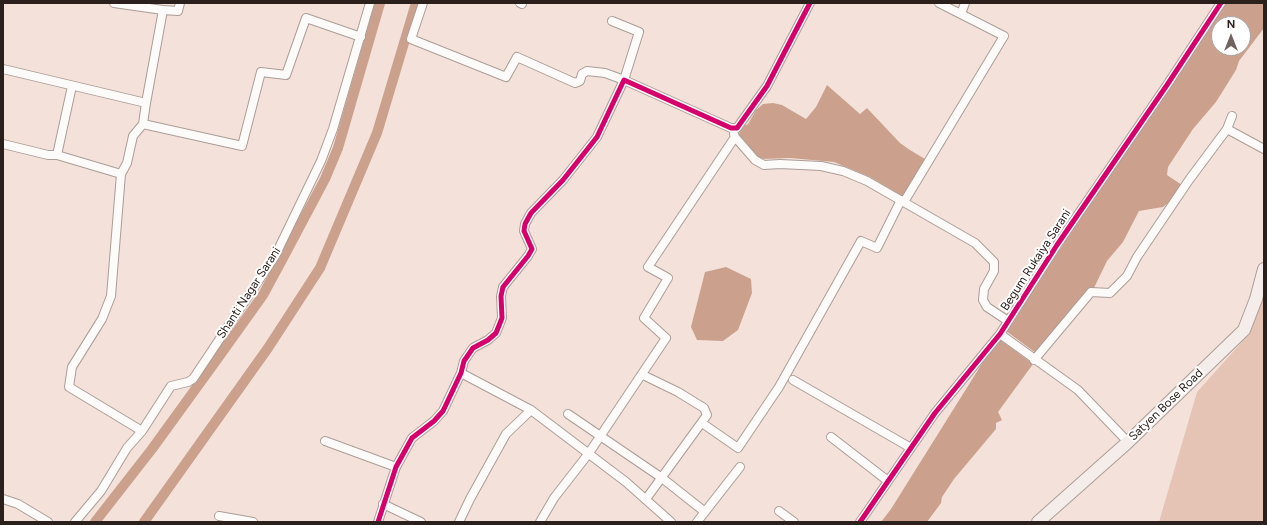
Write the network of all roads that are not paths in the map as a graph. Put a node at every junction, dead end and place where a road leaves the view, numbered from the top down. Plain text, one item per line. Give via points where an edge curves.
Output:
1 (114, 3) edge
2 (180, 3) edge
3 (370, 3) edge
4 (423, 3) edge
5 (810, 3) edge
6 (939, 3) edge
7 (965, 3) edge
8 (1221, 3) edge
9 (163, 10) junction
10 (961, 14) junction
11 (612, 21) dead end
12 (361, 37) junction
13 (3, 69) edge
14 (624, 80) junction
15 (72, 86) junction
16 (146, 103) junction
17 (1232, 116) dead end
18 (143, 124) junction
19 (734, 128) junction
20 (1227, 129) junction
21 (735, 137) junction
22 (3, 144) edge
23 (1264, 149) edge
24 (57, 154) junction
25 (122, 174) junction
26 (903, 201) junction
27 (1264, 269) edge
28 (1008, 321) junction
29 (1000, 334) junction
30 (1034, 360) junction
31 (461, 373) junction
32 (643, 375) junction
33 (793, 380) dead end
34 (531, 410) junction
35 (568, 414) dead end
36 (702, 423) junction
37 (142, 431) junction
38 (600, 436) junction
39 (831, 437) dead end
40 (325, 441) dead end
41 (1128, 442) junction
42 (911, 448) junction
43 (589, 453) junction
44 (396, 467) junction
45 (740, 467) dead end
46 (662, 478) junction
47 (888, 481) junction
48 (3, 499) edge
49 (646, 500) junction
50 (384, 504) junction
51 (779, 511) dead end
52 (705, 512) junction
53 (219, 516) dead end
54 (48, 522) edge
55 (75, 522) edge
56 (253, 522) edge
57 (378, 522) edge
58 (421, 522) edge
59 (459, 522) edge
60 (540, 522) edge
61 (671, 522) edge
62 (697, 522) edge
63 (794, 522) edge
64 (860, 522) edge
65 (1038, 522) edge

1 - 9 street
2 - 9 street via 178,11
3 - 12 street, Shanti Nagar Sarani
4 - 14 street via 411,39 506,77 517,57 575,83 587,71 605,73
5 - 19 street via 766,86 737,128
6 - 10 street
7 - 10 street
8 - 28 street, Begum Rukaiya Sarani
9 - 16 street
10 - 26 street via 1004,36
11 - 14 street via 639,32
12 - 18 street via 306,18 286,75 261,72 242,146
12 - 37 street, Shanti Nagar Sarani via 323,155 275,256 193,379 171,386
13 - 15 street
14 - 19 street
14 - 31 street via 597,136 563,180 531,213 524,231 532,249 503,288 502,318 496,333 472,348 464,361
15 - 16 street
15 - 24 street
16 - 18 street
17 - 20 street
18 - 25 street via 133,136 127,164
19 - 21 street
20 - 23 street
20 - 30 street via 1189,180 1127,276 1110,293 1091,292
21 - 26 street via 755,160 764,165 834,168 867,181
21 - 32 street via 648,267 668,278 644,318 666,338
22 - 24 street
24 - 25 street
25 - 37 street via 111,296 102,319 72,367 70,387
26 - 28 street via 975,243 994,262 994,272 984,289 983,300 987,307
26 - 36 street via 876,248 861,241 779,387 738,448
27 - 41 main road, Satyen Bose Road via 1244,330
28 - 29 street, Begum Rukaiya Sarani
29 - 30 street
29 - 42 street, Begum Rukaiya Sarani via 935,413
30 - 41 street via 1078,390
31 - 34 street
31 - 44 street via 443,411 412,438
32 - 36 street via 704,408 707,415
32 - 38 street
33 - 42 street
34 - 43 street
34 - 59 street via 506,434
35 - 38 street
36 - 46 street
37 - 55 street, Shanti Nagar Sarani via 127,448 101,492
38 - 43 street
38 - 46 street
39 - 47 street
40 - 44 street
41 - 65 main road, Satyen Bose Road
42 - 47 street, Begum Rukaiya Sarani
43 - 49 street
43 - 60 street via 554,498
44 - 50 street
45 - 52 street
46 - 49 street
46 - 52 street
47 - 64 street, Begum Rukaiya Sarani
48 - 54 street via 18,504
49 - 61 street
50 - 57 street
50 - 58 street
51 - 63 street
52 - 62 street
53 - 56 street

